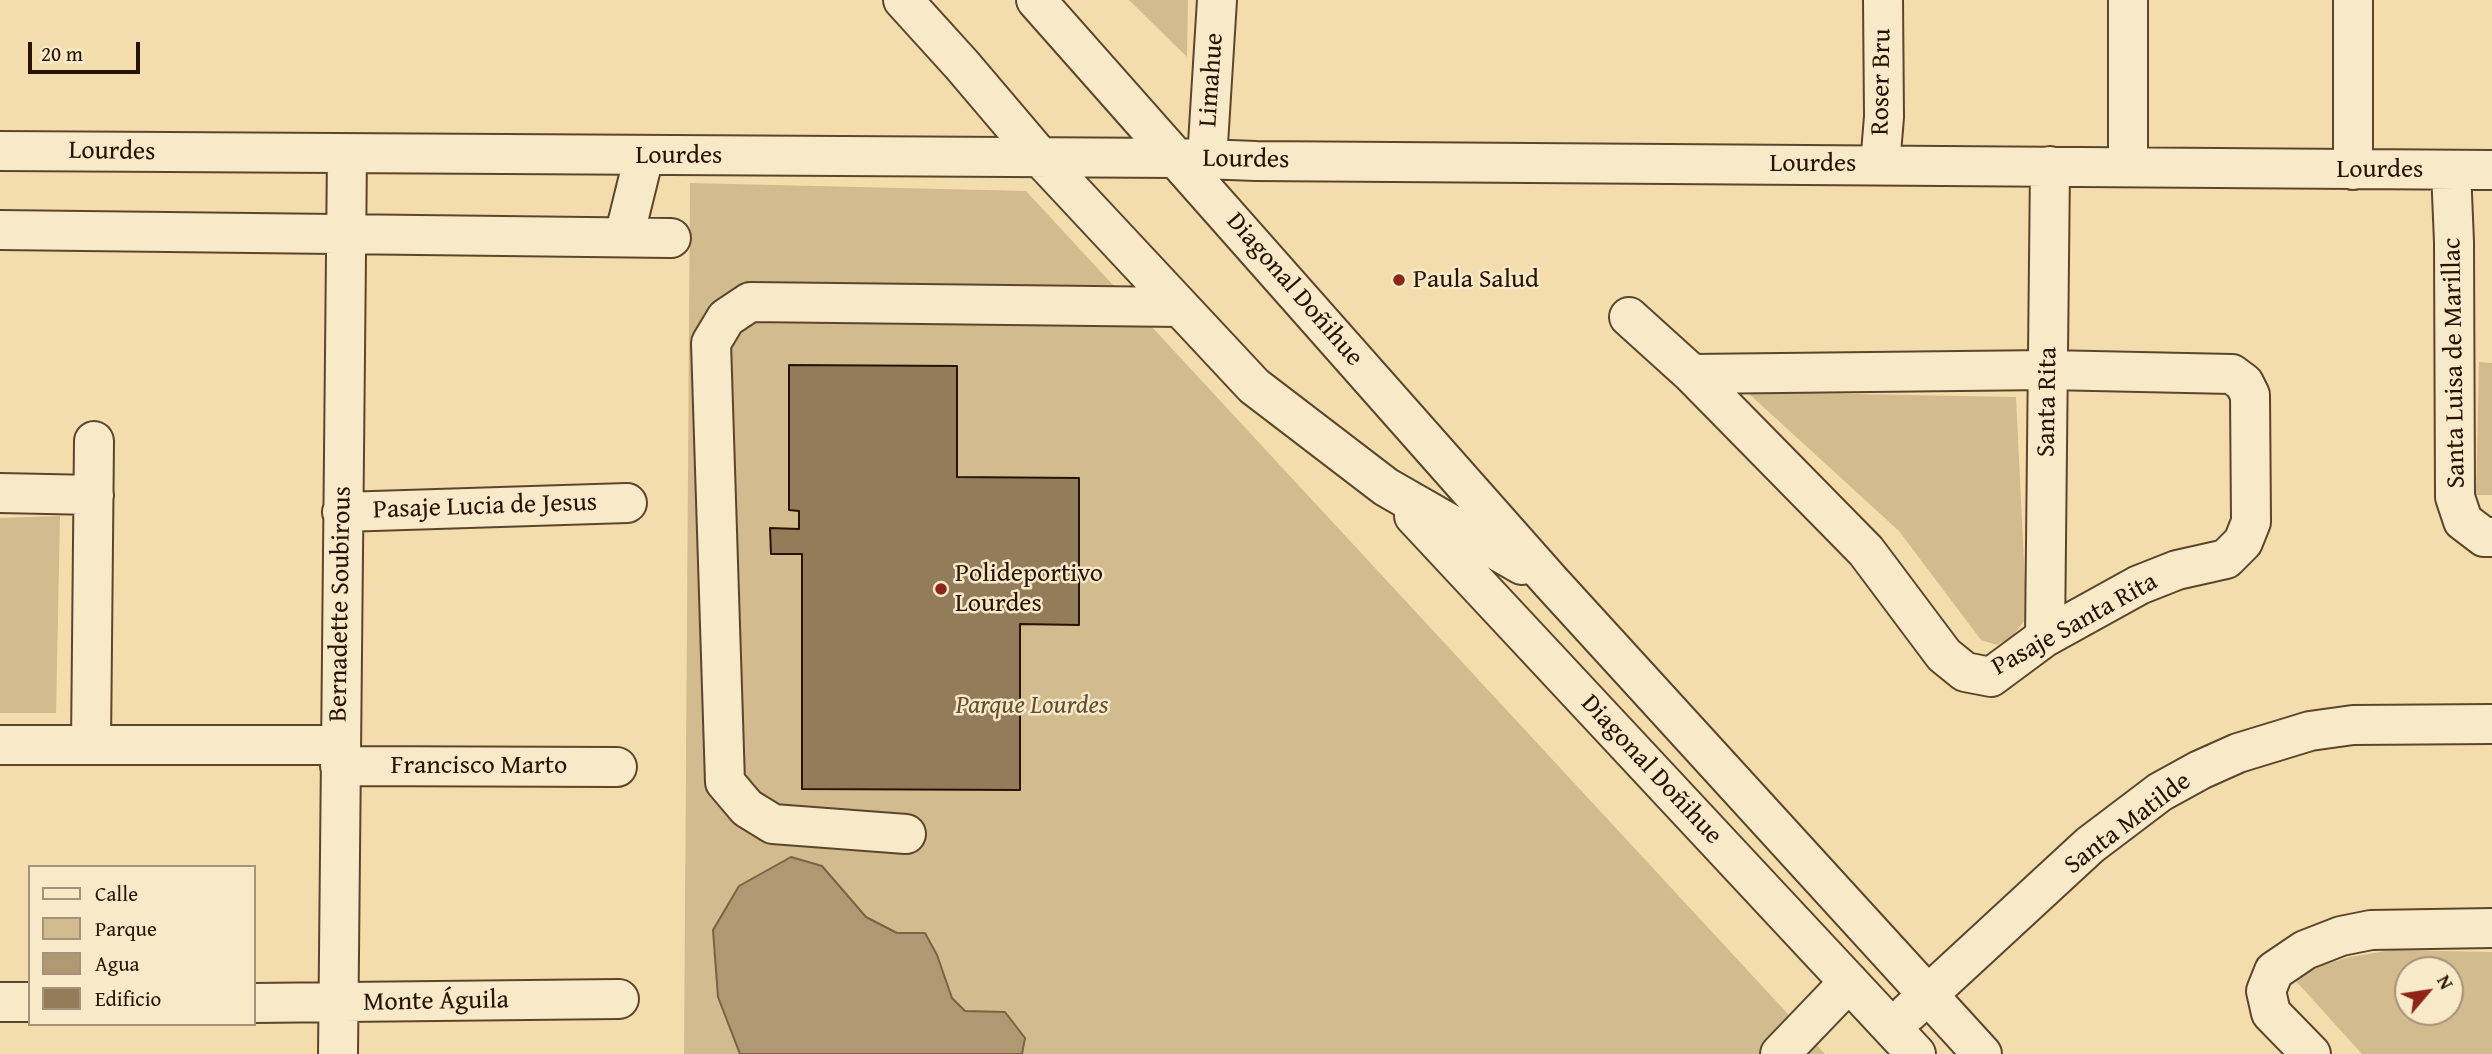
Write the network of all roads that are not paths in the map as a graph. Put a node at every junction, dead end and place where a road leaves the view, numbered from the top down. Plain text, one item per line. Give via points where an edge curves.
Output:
1 (903, 0) edge
2 (1036, 0) edge
3 (1217, 0) edge
4 (1883, 0) edge
5 (2128, 0) edge
6 (2353, 0) edge
7 (0, 151) edge
8 (347, 154) junction
9 (645, 156) junction
10 (1041, 158) junction
11 (1192, 159) junction
12 (1880, 165) junction
13 (2050, 166) junction
14 (2128, 167) junction
15 (2353, 170) junction
16 (2451, 170) junction
17 (2492, 170) edge
18 (0, 230) edge
19 (344, 234) junction
20 (624, 237) junction
21 (671, 238) dead end
22 (1180, 307) junction
23 (1629, 317) dead end
24 (2048, 370) junction
25 (1692, 374) junction
26 (94, 441) dead end
27 (1387, 487) junction
28 (0, 493) edge
29 (94, 495) junction
30 (627, 503) dead end
31 (342, 512) junction
32 (2492, 537) edge
33 (1551, 582) junction
34 (2045, 637) junction
35 (2492, 724) edge
36 (0, 745) edge
37 (91, 745) junction
38 (340, 756) junction
39 (617, 767) dead end
40 (906, 834) dead end
41 (2492, 928) edge
42 (1849, 982) junction
43 (1927, 995) junction
44 (619, 999) dead end
45 (0, 1002) edge
46 (28, 1002) edge
47 (256, 1003) edge
48 (338, 1003) junction
49 (1904, 1041) edge
50 (338, 1054) edge
51 (1780, 1054) edge
52 (1982, 1054) edge
53 (2311, 1054) edge

1 - 10 street, Diagonal Doñihue
2 - 11 street, Diagonal Doñihue
3 - 11 street, Limahue
4 - 12 street, Roser Bru
5 - 14 street
6 - 15 street
7 - 8 street, Lourdes
8 - 9 street, Lourdes
8 - 19 street, Bernadette Soubirous
9 - 10 street, Lourdes
9 - 20 street
10 - 11 street, Lourdes
10 - 22 street, Diagonal Doñihue
11 - 12 street, Lourdes
11 - 33 street, Diagonal Doñihue
12 - 13 street, Lourdes
13 - 14 street, Lourdes
13 - 24 street, Santa Rita
14 - 15 street, Lourdes
15 - 16 street, Lourdes
16 - 17 street, Lourdes
16 - 32 street, Santa Luisa de Marillac via 2455,497 2463,521 2484,537
18 - 19 street
19 - 20 street
19 - 31 street, Bernadette Soubirous
20 - 21 street
22 - 27 street, Diagonal Doñihue via 1254,386
22 - 40 street via 750,302 726,318 711,343 725,782 747,808 773,824
23 - 25 street, Pasaje Santa Rita
24 - 25 street, Pasaje Santa Rita
24 - 34 street, Santa Rita
24 - 34 street, Pasaje Santa Rita via 2232,374 2244,383 2249,395 2251,522 2243,542 2226,559 2177,570 2139,586
25 - 34 street, Pasaje Santa Rita via 1866,551 1944,655 1965,672 1991,677
26 - 29 street
27 - 33 street, Diagonal Doñihue
27 - 42 street, Diagonal Doñihue
28 - 29 street
29 - 37 street
30 - 31 street, Pasaje Lucia de Jesus
31 - 38 street, Bernadette Soubirous
33 - 43 street, Diagonal Doñihue
35 - 43 street, Santa Matilde via 2353,725 2310,731 2200,770 2160,792 2090,845
36 - 37 street, Francisco Marto
37 - 38 street, Francisco Marto
38 - 39 street, Francisco Marto
38 - 48 street, Bernadette Soubirous
41 - 53 street via 2371,930 2305,950 2274,971 2266,991 2271,1013
42 - 49 street, Diagonal Doñihue
42 - 51 street
43 - 49 street, Santa Matilde
43 - 52 street, Diagonal Doñihue
44 - 48 street, Monte Águila
45 - 46 street
47 - 48 street, Monte Águila
48 - 50 street, Bernadette Soubirous

